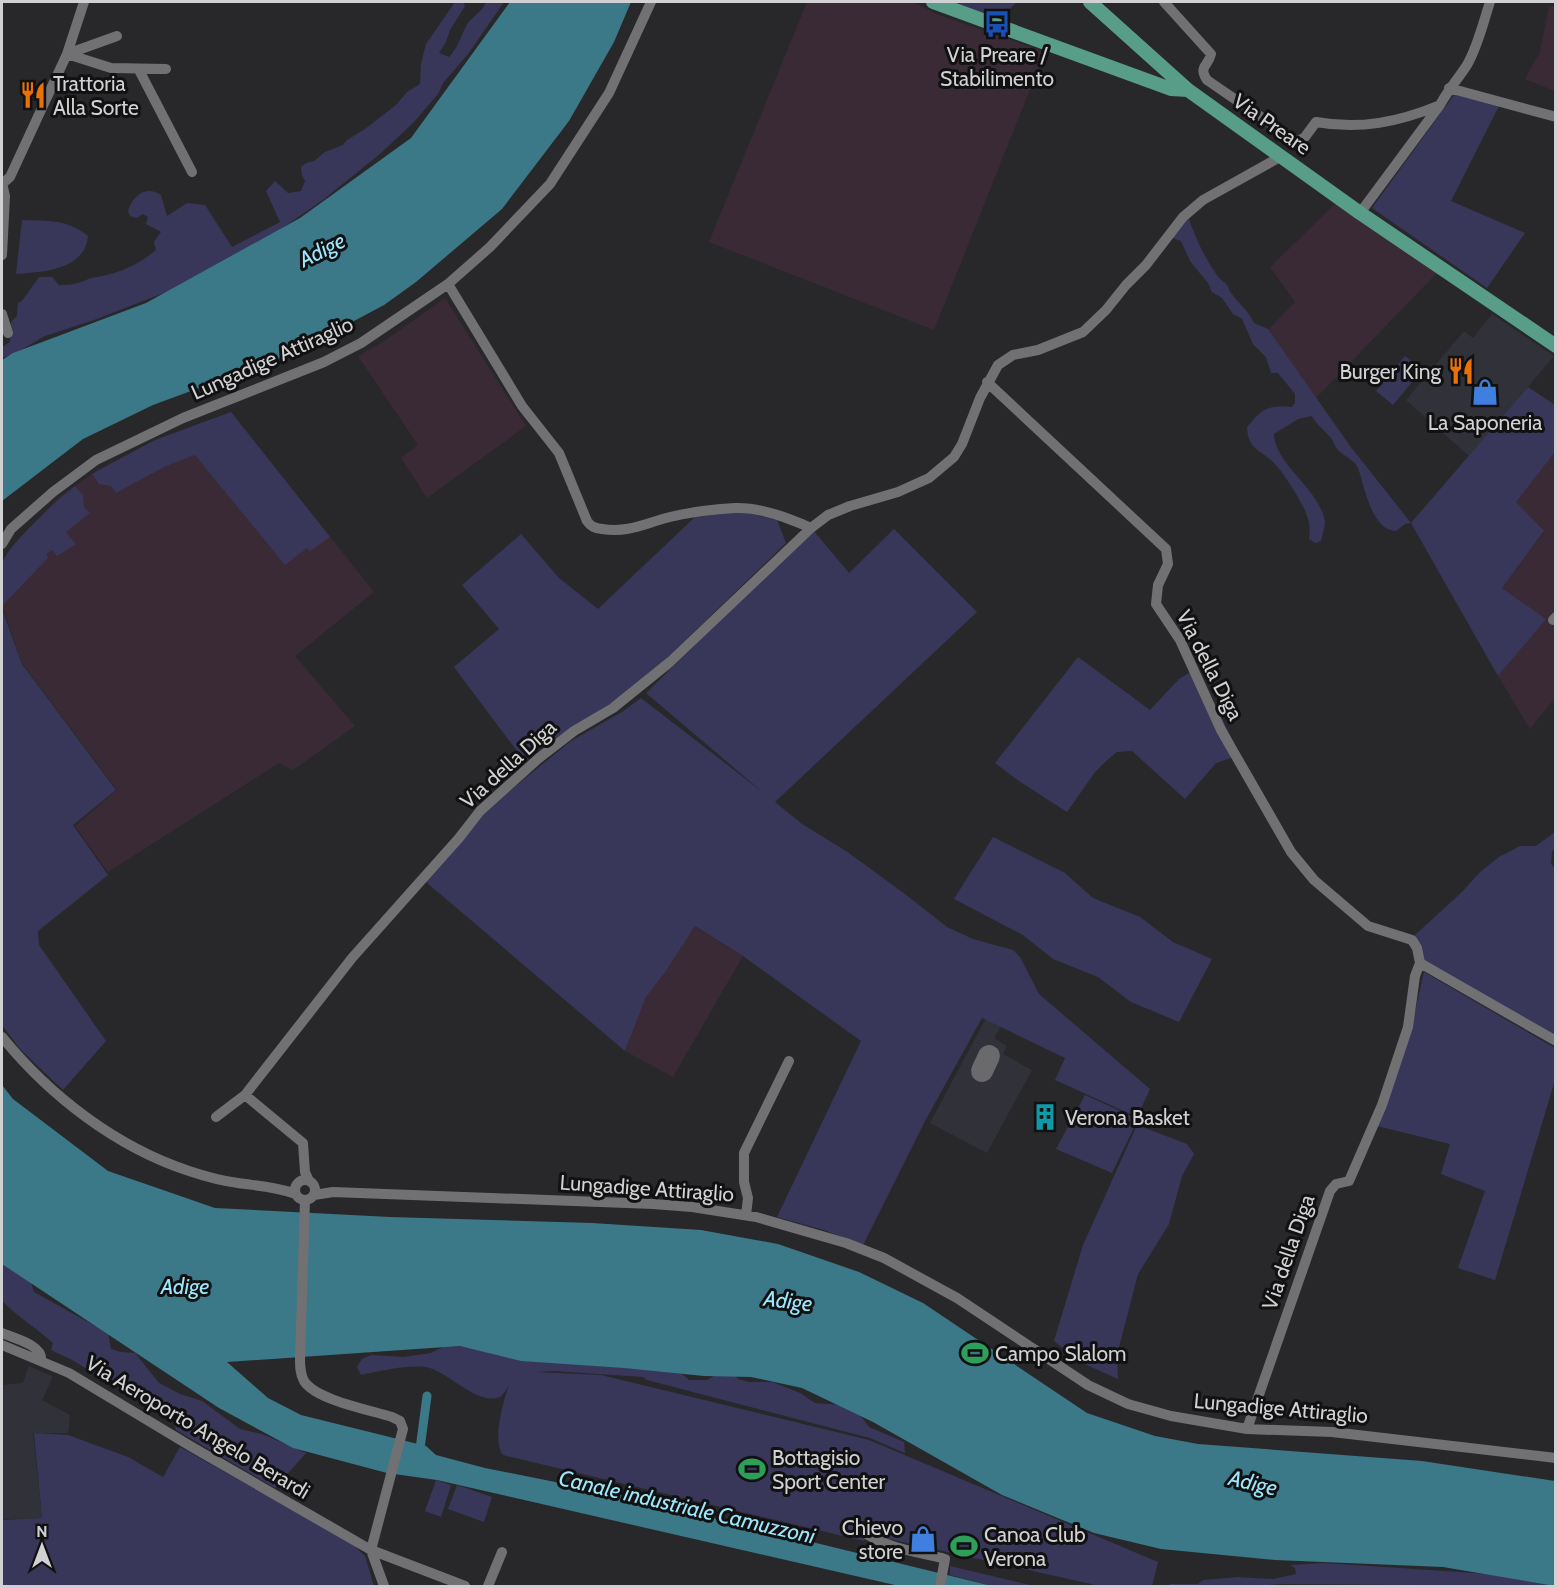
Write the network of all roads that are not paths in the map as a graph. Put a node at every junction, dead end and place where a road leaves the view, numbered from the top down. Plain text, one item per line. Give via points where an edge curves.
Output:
1 (84, 2) edge
2 (651, 2) edge
3 (933, 2) edge
4 (1090, 2) edge
5 (1164, 2) edge
6 (1490, 2) edge
7 (117, 36) dead end
8 (67, 54) junction
9 (166, 69) dead end
10 (139, 70) junction
11 (1449, 88) junction
12 (1188, 90) junction
13 (1440, 105) junction
14 (1556, 117) edge
15 (1280, 157) junction
16 (192, 172) dead end
17 (2, 183) edge
18 (1360, 213) junction
19 (2, 255) edge
20 (448, 284) junction
21 (2, 314) edge
22 (8, 333) dead end
23 (1556, 346) edge
24 (987, 382) junction
25 (812, 528) junction
26 (2, 544) edge
27 (1420, 963) junction
28 (2, 1037) edge
29 (1556, 1041) edge
30 (789, 1061) dead end
31 (245, 1095) junction
32 (216, 1117) dead end
33 (305, 1189) junction
34 (746, 1215) junction
35 (2, 1333) edge
36 (2, 1345) edge
37 (41, 1361) junction
38 (1247, 1429) junction
39 (1556, 1458) edge
40 (868, 1535) dead end
41 (371, 1550) junction
42 (502, 1552) dead end
43 (384, 1587) edge
44 (465, 1587) edge
45 (488, 1587) edge
46 (940, 1587) edge

1 - 8 street
2 - 20 street, Lungadige Attiraglio via 609,93 550,184
3 - 12 main road, Via Preare via 1171,89
4 - 12 main road
5 - 13 street via 1209,49 1210,58 1203,69 1207,80 1293,140 1305,137 1316,122 1360,126 1386,123
6 - 11 street via 1478,41
7 - 8 street
8 - 10 street via 111,68
8 - 17 street via 10,177
9 - 10 street
10 - 16 street
11 - 13 street
11 - 14 street
12 - 15 main road, Via Preare
13 - 18 street
15 - 18 main road, Via Preare
15 - 24 street, Via della Diga via 1203,200 1182,217 1146,265 1083,332 1038,350 1013,355 998,365
17 - 19 street
18 - 23 main road, Via Preare
20 - 25 street via 522,406 559,453 590,525 629,530 670,517 741,508
20 - 26 street, Lungadige Attiraglio via 361,343 324,362 183,418 96,460 11,529
21 - 22 street
24 - 25 street, Via della Diga via 962,444 954,457 929,478 850,506
24 - 27 street, Via della Diga via 1167,549 1168,564 1158,585 1156,604 1180,640 1221,729 1290,852 1314,880 1368,926 1412,939
25 - 31 street, Via della Diga via 662,669 613,708 538,758 480,811 351,958
27 - 29 street
27 - 38 street, Via della Diga via 1408,1027 1382,1105 1349,1181 1336,1184 1330,1191
28 - 33 street, Lungadige Attiraglio via 20,1059 84,1116 152,1157 235,1183
30 - 34 street via 744,1153
31 - 32 street, Via della Diga
31 - 33 street via 303,1143
33 - 34 street, Lungadige Attiraglio via 653,1204
33 - 41 street via 300,1370 305,1382 320,1394 400,1421 403,1429
34 - 38 street, Lungadige Attiraglio via 792,1226 884,1258 964,1302 1088,1385 1128,1404
35 - 37 street via 32,1346 40,1353
36 - 37 street, Via Aeroporto Angelo Berardi
37 - 41 street, Via Aeroporto Angelo Berardi via 69,1373
38 - 39 street, Lungadige Attiraglio via 1332,1432
40 - 46 street via 945,1563
41 - 43 street
41 - 44 street, Via Aeroporto Angelo Berardi
42 - 45 street

